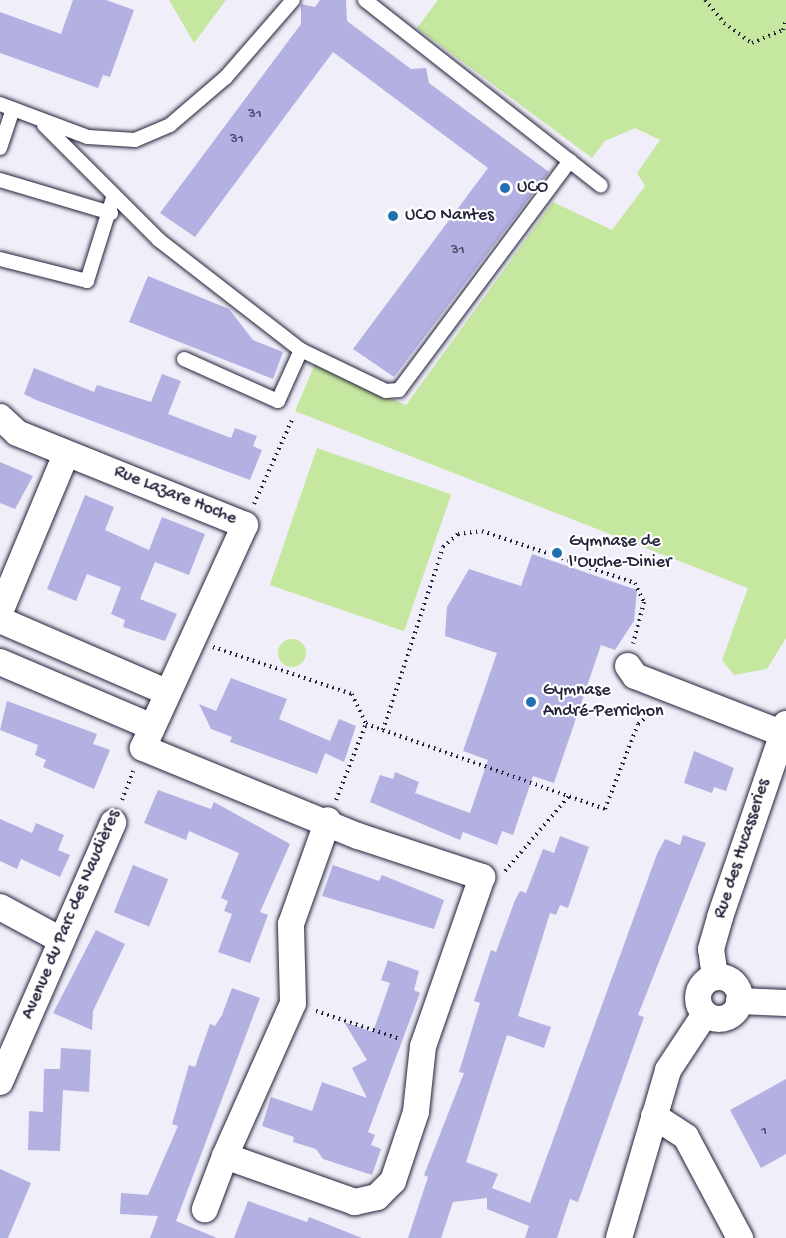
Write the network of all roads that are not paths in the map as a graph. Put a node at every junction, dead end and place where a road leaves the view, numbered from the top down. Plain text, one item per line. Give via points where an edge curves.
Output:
1 (293, 0) edge
2 (365, 0) edge
3 (7, 106) edge
4 (44, 125) junction
5 (0, 148) edge
6 (570, 161) junction
7 (0, 180) edge
8 (601, 186) dead end
9 (114, 195) junction
10 (111, 213) junction
11 (0, 259) edge
12 (301, 350) junction
13 (184, 359) dead end
14 (0, 417) edge
15 (66, 454) junction
16 (0, 612) edge
17 (0, 620) edge
18 (0, 662) edge
19 (628, 666) road end
20 (164, 691) junction
21 (785, 730) edge
22 (146, 737) junction
23 (328, 820) junction
24 (113, 823) road end
25 (0, 907) edge
26 (61, 940) junction
27 (715, 977) junction
28 (739, 1001) junction
29 (786, 1003) edge
30 (705, 1014) junction
31 (0, 1082) edge
32 (654, 1116) junction
33 (225, 1156) junction
34 (205, 1209) dead end
35 (619, 1238) edge
36 (741, 1238) edge

1 - 4 lane via 226,77 170,125 135,140 88,137
2 - 6 lane
3 - 4 lane
3 - 5 lane
4 - 9 lane
6 - 8 lane
6 - 12 lane via 399,390 386,391
7 - 10 lane
9 - 10 lane
9 - 12 lane via 159,240
10 - 11 lane via 87,281
12 - 13 lane via 278,401
14 - 15 street, Rue Lazare Hoche via 17,433
15 - 16 street
15 - 20 street, Rue Lazare Hoche via 245,525 195,641
17 - 20 street
18 - 22 street
19 - 21 street via 635,676
20 - 22 street, Rue Lazare Hoche
21 - 27 street, Rue des Hucasseries via 711,949
22 - 23 street
23 - 33 street via 291,924 293,1003
23 - 33 street via 482,877 423,1046 416,1112 393,1181 377,1197 355,1202
24 - 26 street, Avenue du Parc des Naudières
25 - 26 street
26 - 31 street, Avenue du Parc des Naudières
27 - 28 street via 734,984
27 - 30 street via 698,997
28 - 29 street
28 - 30 street via 724,1018
30 - 32 street via 668,1070
32 - 35 street
32 - 36 street via 686,1137
33 - 34 street

